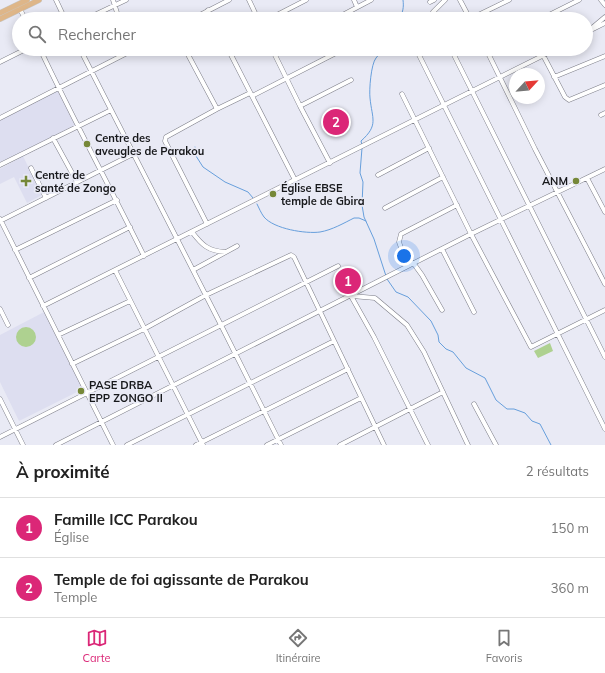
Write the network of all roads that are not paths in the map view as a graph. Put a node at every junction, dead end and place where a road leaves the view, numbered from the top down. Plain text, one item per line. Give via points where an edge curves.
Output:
1 (27, 0) edge
2 (39, 0) edge
3 (56, 0) edge
4 (113, 0) edge
5 (126, 0) edge
6 (229, 0) edge
7 (248, 0) edge
8 (306, 0) edge
9 (354, 0) edge
10 (371, 0) edge
11 (445, 0) edge
12 (460, 0) edge
13 (509, 0) edge
14 (579, 0) edge
15 (601, 0) edge
16 (115, 5) junction
17 (605, 6) edge
18 (357, 7) junction
19 (20, 9) junction
20 (208, 10) joint
21 (14, 12) edge
22 (22, 12) edge
23 (62, 12) edge
24 (100, 12) edge
25 (117, 12) edge
26 (204, 12) edge
27 (254, 12) edge
28 (283, 12) edge
29 (348, 12) edge
30 (433, 12) edge
31 (466, 12) edge
32 (484, 12) edge
33 (555, 12) edge
34 (0, 13) edge
35 (12, 13) edge
36 (605, 17) edge
37 (0, 19) edge
38 (605, 23) edge
39 (593, 27) edge
40 (593, 29) edge
41 (12, 56) edge
42 (43, 56) edge
43 (84, 56) edge
44 (119, 56) edge
45 (189, 56) edge
46 (232, 56) edge
47 (276, 56) edge
48 (330, 56) edge
49 (420, 56) edge
50 (455, 56) edge
51 (489, 56) edge
52 (543, 56) joint
53 (605, 56) edge
54 (0, 62) edge
55 (92, 72) junction
56 (499, 77) junction
57 (554, 77) junction
58 (286, 78) junction
59 (351, 80) dead end
60 (605, 85) edge
61 (59, 88) junction
62 (472, 90) junction
63 (251, 94) junction
64 (402, 94) dead end
65 (444, 105) junction
66 (300, 106) junction
67 (217, 109) junction
68 (111, 110) junction
69 (0, 118) edge
70 (415, 119) junction
71 (79, 126) junction
72 (53, 138) junction
73 (429, 148) junction
74 (133, 154) junction
75 (330, 163) junction
76 (0, 165) edge
77 (32, 168) dead end
78 (605, 169) edge
79 (102, 170) junction
80 (378, 175) dead end
81 (443, 177) junction
82 (587, 178) junction
83 (295, 180) junction
84 (77, 182) junction
85 (558, 192) junction
86 (46, 198) junction
87 (117, 200) junction
88 (603, 203) edge
89 (457, 205) junction
90 (530, 206) junction
91 (385, 208) dead end
92 (605, 212) edge
93 (0, 220) edge
94 (501, 220) junction
95 (207, 224) junction
96 (130, 227) junction
97 (192, 232) junction
98 (471, 234) junction
99 (177, 239) junction
100 (237, 246) dead end
101 (442, 249) junction
102 (15, 250) junction
103 (225, 252) junction
104 (144, 256) junction
105 (414, 264) junction
106 (338, 266) dead end
107 (115, 270) junction
108 (193, 270) junction
109 (29, 278) junction
110 (306, 282) junction
111 (605, 284) edge
112 (206, 295) junction
113 (351, 296) junction
114 (130, 301) junction
115 (43, 306) junction
116 (0, 309) edge
117 (442, 310) dead end
118 (605, 310) edge
119 (319, 312) junction
120 (474, 312) dead end
121 (586, 319) junction
122 (8, 325) dead end
123 (221, 325) junction
124 (144, 329) junction
125 (558, 334) junction
126 (58, 336) junction
127 (334, 341) junction
128 (235, 355) junction
129 (158, 357) junction
130 (605, 357) edge
131 (72, 364) junction
132 (348, 369) junction
133 (250, 382) junction
134 (173, 386) junction
135 (87, 392) junction
136 (443, 392) junction
137 (361, 398) junction
138 (1, 401) edge
139 (474, 404) dead end
140 (410, 409) junction
141 (264, 411) junction
142 (188, 414) junction
143 (102, 422) junction
144 (375, 426) junction
145 (15, 429) junction
146 (605, 429) edge
147 (0, 437) edge
148 (278, 439) junction
149 (351, 440) junction
150 (202, 444) edge
151 (23, 445) edge
152 (56, 445) edge
153 (113, 445) edge
154 (127, 445) edge
155 (196, 445) edge
156 (267, 445) edge
157 (281, 445) edge
158 (340, 445) edge
159 (353, 445) edge
160 (384, 445) edge
161 (428, 445) edge
162 (468, 445) edge
163 (496, 445) edge

1 - 34 main road
2 - 19 main road
3 - 23 street
4 - 16 street
5 - 16 street
6 - 20 street
7 - 27 street
8 - 28 street
9 - 18 street
10 - 18 street
11 - 30 street
12 - 31 street
13 - 32 street
14 - 33 street
15 - 17 street
16 - 24 street
16 - 25 street
18 - 29 street
19 - 21 main road
19 - 22 street
20 - 26 street
35 - 37 main road
36 - 39 street
38 - 40 street
41 - 54 street
42 - 61 street
43 - 55 street
44 - 55 street
45 - 67 street
46 - 63 street
47 - 58 street
48 - 58 street
49 - 65 street
50 - 62 street
51 - 56 street
52 - 56 street
52 - 57 street
53 - 57 street
55 - 61 street
55 - 68 street
56 - 62 street
56 - 85 street
57 - 60 street via 569,100
58 - 63 street
58 - 66 street
59 - 66 street
61 - 69 street
61 - 71 street
62 - 65 street
62 - 90 street
63 - 67 street
63 - 83 street
64 - 70 street
65 - 70 street
65 - 94 street
66 - 75 street
67 - 95 street via 168,135 165,141
68 - 71 street
68 - 74 street
70 - 73 street
70 - 75 street
71 - 72 street
71 - 79 street
72 - 76 street
72 - 84 street
73 - 80 street
73 - 81 street
74 - 79 street
74 - 99 street
75 - 83 street
77 - 86 street
78 - 82 street
79 - 84 street
79 - 87 street
81 - 89 street
81 - 91 street
82 - 85 street
82 - 88 street
83 - 95 street
84 - 86 street
85 - 90 street
85 - 111 street
86 - 93 street
87 - 96 street
87 - 102 street
88 - 92 street
89 - 98 street
89 - 105 street via 401,234 399,242 404,256
90 - 94 street
90 - 121 street
93 - 102 street
94 - 98 street
94 - 125 street
95 - 97 street
96 - 104 street
96 - 109 street
97 - 99 street
97 - 103 street via 200,243 213,251
98 - 101 street
98 - 125 street via 531,347
99 - 104 street
99 - 108 street
100 - 103 street
101 - 105 street
101 - 120 street
102 - 109 street
103 - 108 street
104 - 107 street
105 - 113 street
105 - 117 street
106 - 110 street
107 - 114 street
107 - 115 street
108 - 112 street
109 - 115 street
110 - 112 street via 291,255
110 - 119 street
110 - 123 street
112 - 123 street
112 - 124 street
113 - 119 street
113 - 136 street via 375,298 407,325 424,352
113 - 140 street
114 - 124 street
114 - 126 street
115 - 126 street
116 - 122 street
118 - 121 street
119 - 127 street
119 - 128 street
121 - 125 street
121 - 130 street
123 - 128 street
123 - 129 street
124 - 129 street
124 - 131 street
125 - 146 street
126 - 131 street
127 - 132 street
127 - 133 street
128 - 133 street
128 - 134 street
129 - 134 street
129 - 135 street
131 - 135 street
132 - 137 street
132 - 141 street
133 - 141 street
133 - 142 street
134 - 142 street
134 - 143 street
135 - 143 street
135 - 145 street
136 - 140 street
136 - 162 street
137 - 144 street
137 - 148 street
138 - 145 street
139 - 163 street
140 - 144 street
140 - 161 street
141 - 148 street
141 - 150 street
142 - 150 street
142 - 154 street
143 - 152 street
143 - 153 street
144 - 149 street
144 - 160 street
145 - 147 street
145 - 151 street
148 - 156 street
148 - 157 street
149 - 158 street
149 - 159 street
150 - 155 street

